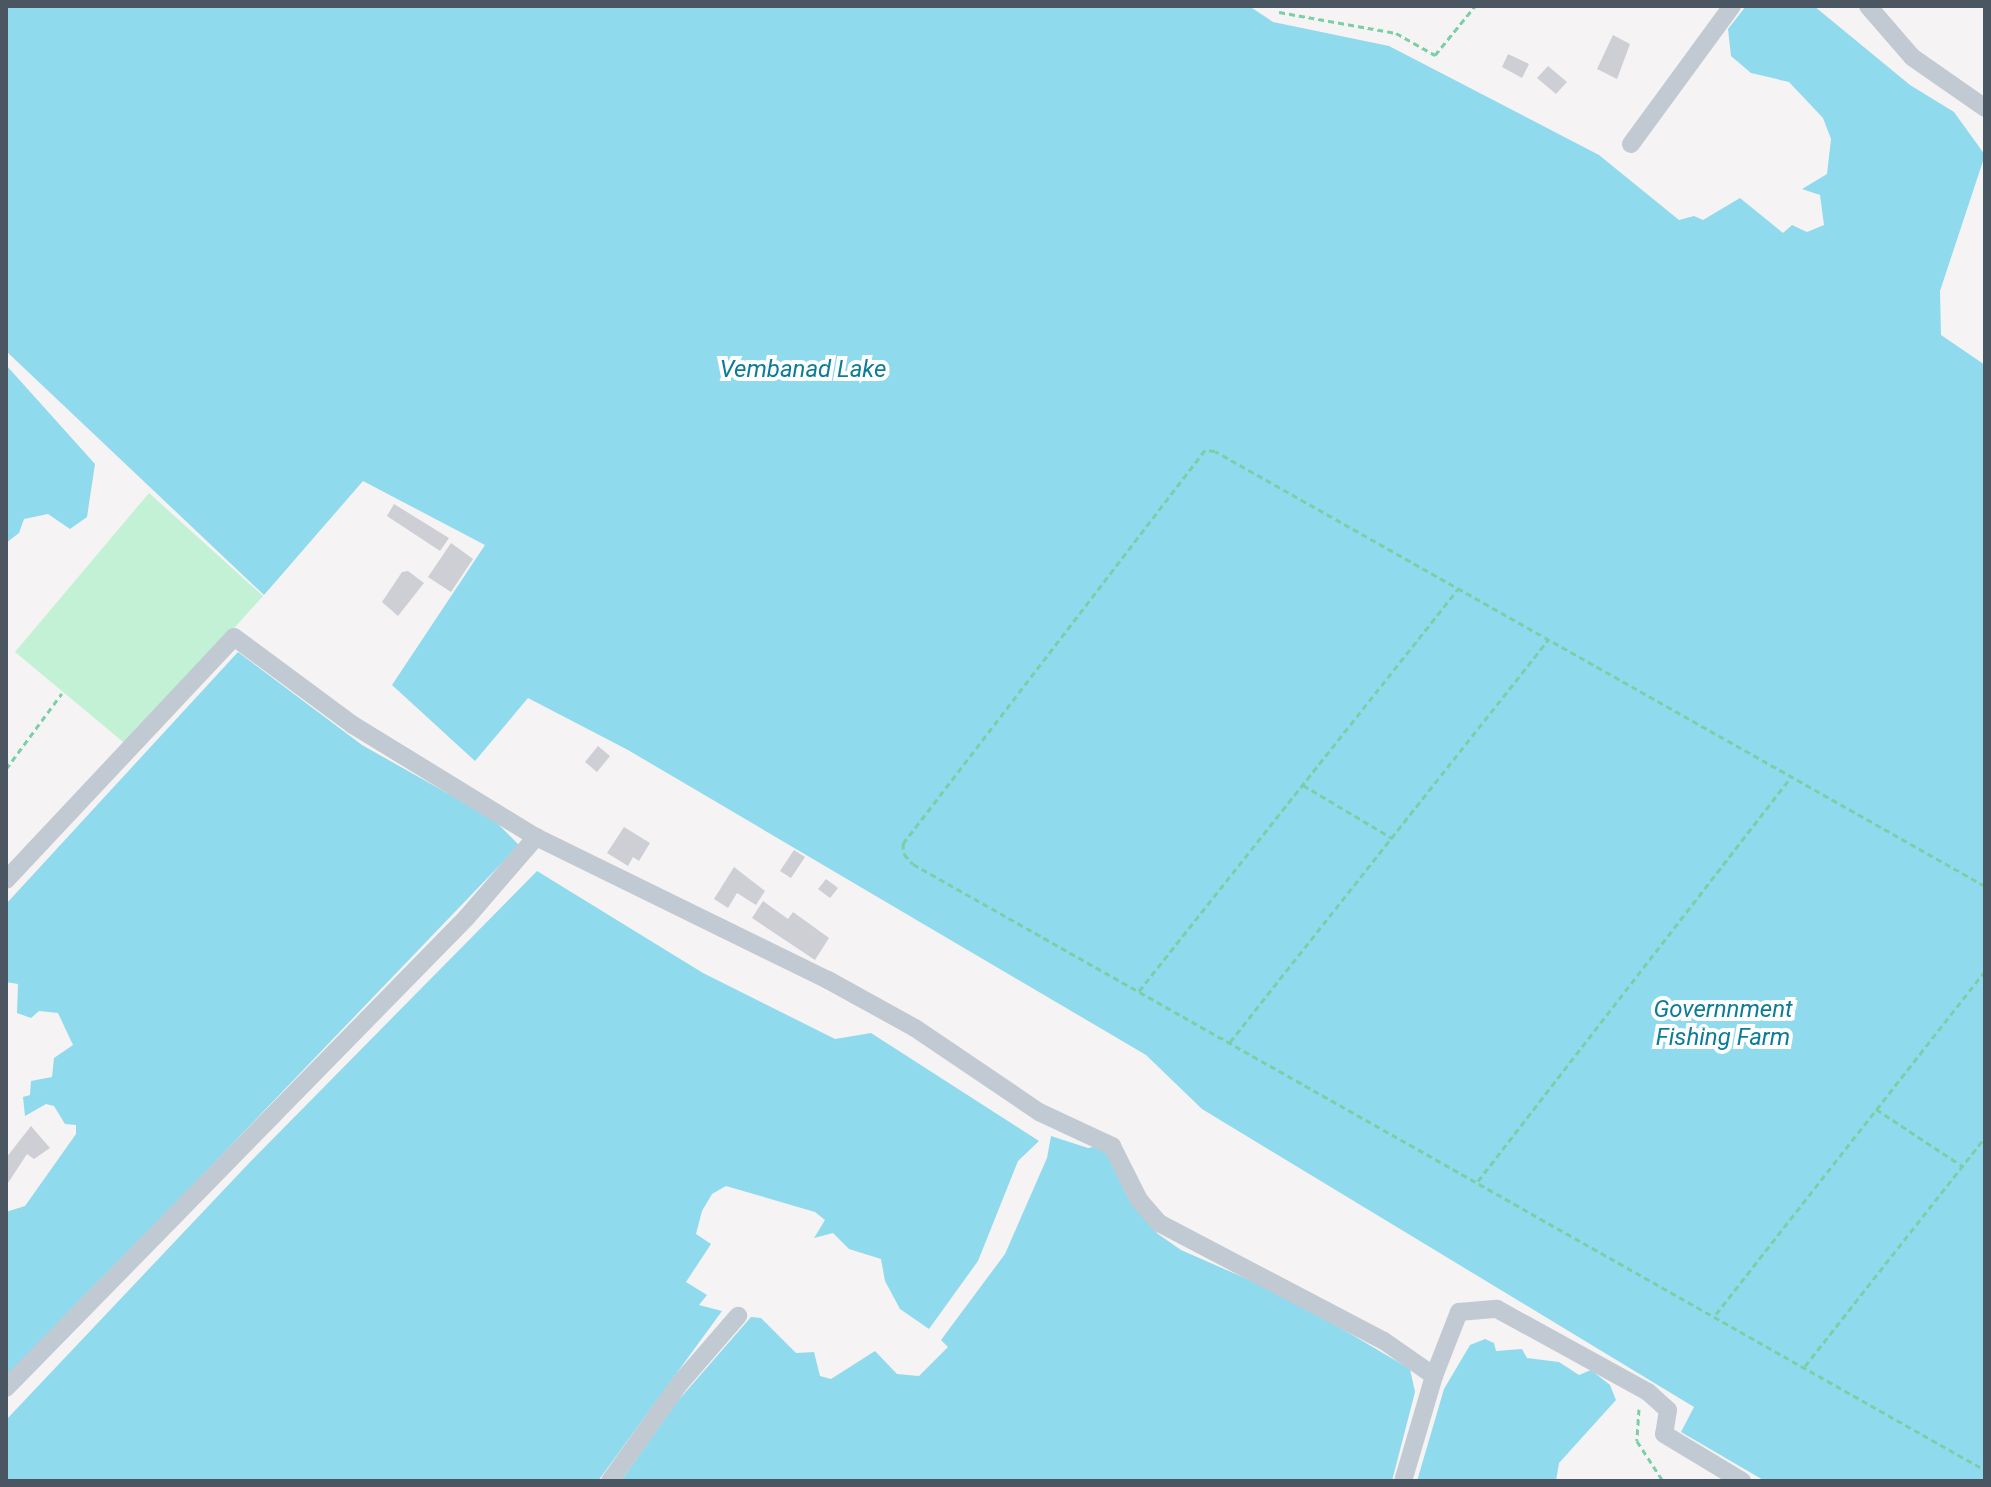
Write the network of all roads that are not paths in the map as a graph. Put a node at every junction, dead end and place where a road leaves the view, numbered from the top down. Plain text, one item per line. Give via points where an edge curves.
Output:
1 (1732, 6) edge
2 (1868, 6) edge
3 (1985, 108) edge
4 (1631, 144) dead end
5 (536, 837) junction
6 (6, 880) edge
7 (738, 1316) dead end
8 (1434, 1376) junction
9 (6, 1388) edge
10 (610, 1481) edge
11 (1403, 1481) edge
12 (1742, 1481) edge

1 - 4 street
2 - 3 street via 1912,57
5 - 6 street via 353,725 234,637
5 - 8 street via 915,1028 1039,1112 1112,1146 1139,1200 1159,1223 1384,1341
5 - 9 street via 467,917
7 - 10 street via 680,1383
8 - 11 street
8 - 12 street via 1459,1312 1497,1309 1641,1389 1668,1410 1664,1434

